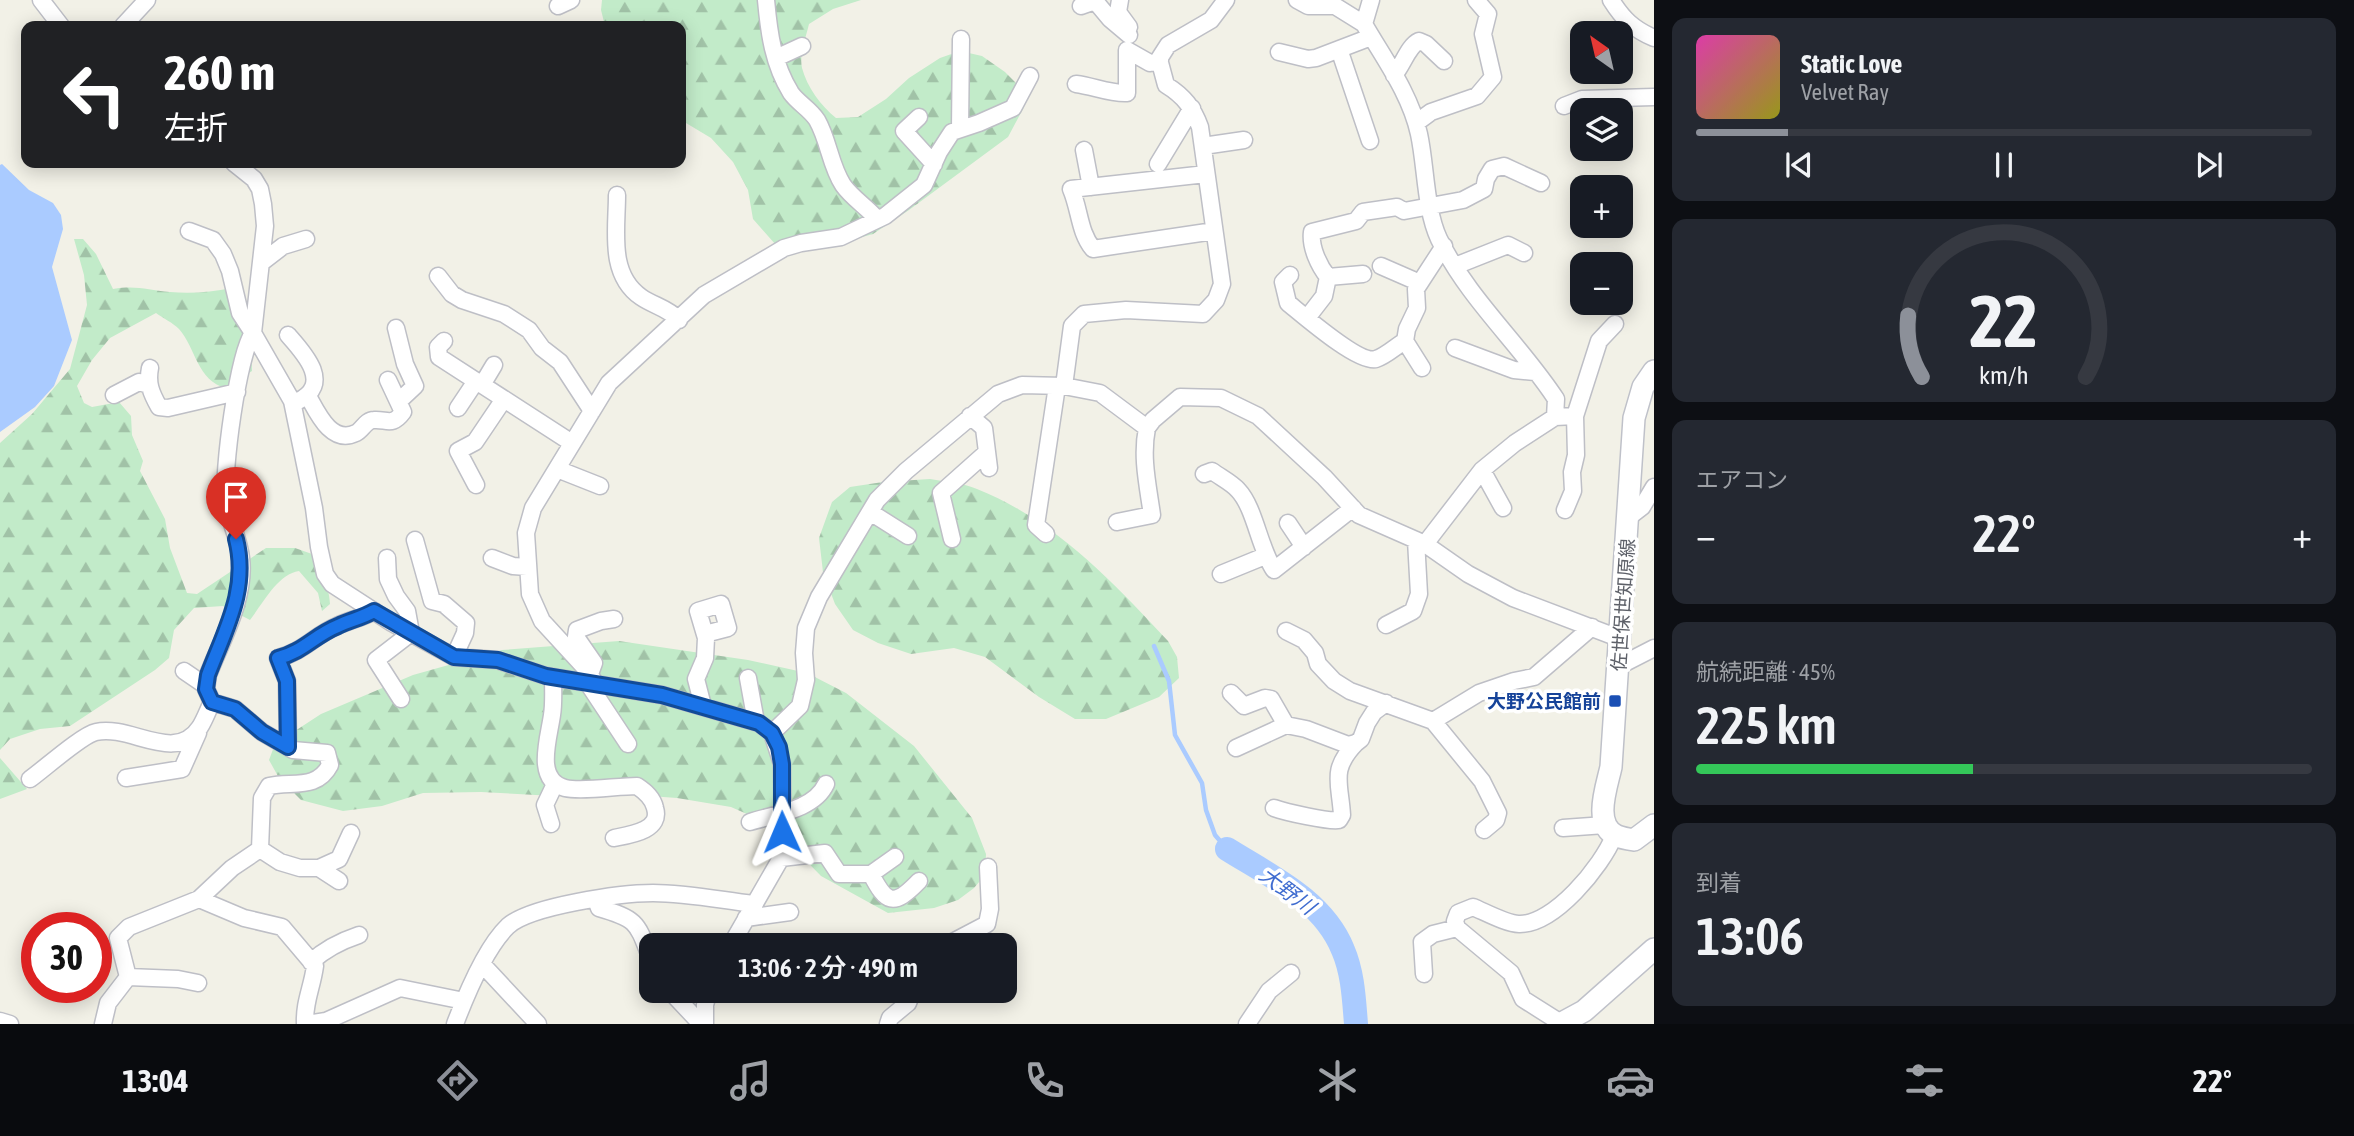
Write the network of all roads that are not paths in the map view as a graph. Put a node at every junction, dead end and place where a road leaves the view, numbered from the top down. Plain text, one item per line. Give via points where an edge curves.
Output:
1 (41, 0) edge
2 (160, 0) edge
3 (1120, 0) edge
4 (1226, 0) edge
5 (1297, 0) edge
6 (1371, 0) edge
7 (1476, 0) edge
8 (1611, 0) edge
9 (768, 1) edge
10 (143, 4) edge
11 (1081, 6) dead end
12 (57, 21) edge
13 (127, 21) edge
14 (1367, 30) junction
15 (1654, 37) edge
16 (961, 39) dead end
17 (1128, 43) junction
18 (802, 46) dead end
19 (1339, 49) junction
20 (1279, 52) dead end
21 (776, 58) junction
22 (1160, 61) junction
23 (1444, 61) dead end
24 (1394, 75) junction
25 (1030, 76) dead end
26 (1076, 84) dead end
27 (1654, 97) edge
28 (1633, 99) edge
29 (1570, 105) edge
30 (1564, 106) dead end
31 (1192, 108) junction
32 (919, 117) dead end
33 (1416, 123) junction
34 (960, 129) junction
35 (1244, 140) dead end
36 (1370, 141) dead end
37 (1203, 146) junction
38 (1084, 149) dead end
39 (934, 164) junction
40 (1157, 164) dead end
41 (243, 168) edge
42 (1206, 174) junction
43 (1541, 183) dead end
44 (1091, 187) junction
45 (617, 194) dead end
46 (1431, 207) junction
47 (877, 219) junction
48 (190, 231) dead end
49 (1214, 231) junction
50 (306, 239) dead end
51 (1444, 246) junction
52 (1524, 253) dead end
53 (261, 263) junction
54 (1381, 266) dead end
55 (1455, 266) junction
56 (1363, 274) dead end
57 (1290, 275) dead end
58 (438, 276) dead end
59 (1328, 277) junction
60 (1420, 283) junction
61 (1307, 318) junction
62 (678, 320) junction
63 (1615, 324) dead end
64 (396, 328) dead end
65 (253, 333) junction
66 (288, 335) dead end
67 (444, 341) dead end
68 (1405, 341) junction
69 (1455, 348) dead end
70 (494, 365) dead end
71 (150, 368) dead end
72 (1422, 368) dead end
73 (1535, 372) junction
74 (1654, 372) edge
75 (388, 380) dead end
76 (479, 383) junction
77 (149, 385) junction
78 (1060, 386) junction
79 (237, 392) junction
80 (114, 395) dead end
81 (308, 396) junction
82 (504, 399) junction
83 (399, 401) junction
84 (293, 404) junction
85 (458, 408) dead end
86 (592, 411) junction
87 (970, 416) junction
88 (1574, 416) junction
89 (1555, 417) junction
90 (1147, 428) junction
91 (572, 443) junction
92 (557, 468) junction
93 (1482, 470) junction
94 (1203, 474) dead end
95 (476, 485) dead end
96 (600, 486) dead end
97 (1654, 487) edge
98 (1353, 508) junction
99 (1503, 508) dead end
100 (1565, 510) dead end
101 (870, 512) junction
102 (1629, 517) junction
103 (1117, 522) dead end
104 (1288, 523) dead end
105 (1046, 534) dead end
106 (908, 536) dead end
107 (952, 539) dead end
108 (415, 540) dead end
109 (1421, 542) junction
110 (1304, 547) junction
111 (1265, 556) junction
112 (387, 558) dead end
113 (492, 558) dead end
114 (527, 567) junction
115 (1221, 574) dead end
116 (374, 611) junction
117 (614, 619) dead end
118 (1386, 625) dead end
119 (1592, 627) junction
120 (1286, 631) dead end
121 (411, 633) junction
122 (705, 634) dead end
123 (1621, 639) junction
124 (1654, 648) edge
125 (454, 657) junction
126 (1619, 666) junction
127 (184, 671) dead end
128 (553, 677) junction
129 (748, 678) dead end
130 (591, 680) junction
131 (206, 686) junction
132 (1231, 693) dead end
133 (401, 699) dead end
134 (212, 702) junction
135 (1387, 704) junction
136 (703, 706) junction
137 (1433, 721) junction
138 (756, 722) junction
139 (1286, 725) junction
140 (200, 728) junction
141 (772, 733) junction
142 (1356, 743) junction
143 (628, 744) dead end
144 (288, 747) junction
145 (1236, 748) dead end
146 (126, 778) dead end
147 (30, 779) dead end
148 (555, 784) junction
149 (826, 784) dead end
150 (1274, 808) dead end
151 (782, 815) junction
152 (750, 822) dead end
153 (551, 824) dead end
154 (1654, 825) edge
155 (1563, 828) dead end
156 (1484, 830) dead end
157 (1610, 830) junction
158 (351, 833) dead end
159 (614, 838) dead end
160 (260, 849) junction
161 (895, 857) dead end
162 (781, 859) junction
163 (988, 867) dead end
164 (319, 868) junction
165 (871, 874) junction
166 (339, 881) dead end
167 (919, 881) dead end
168 (200, 899) junction
169 (596, 900) junction
170 (750, 911) junction
171 (790, 912) dead end
172 (1457, 928) junction
173 (350, 933) dead end
174 (641, 933) edge
175 (738, 933) edge
176 (970, 933) edge
177 (1654, 948) edge
178 (311, 962) junction
179 (482, 964) junction
180 (1291, 973) dead end
181 (1424, 974) dead end
182 (128, 976) junction
183 (198, 983) dead end
184 (464, 1000) junction
185 (682, 1003) edge
186 (706, 1003) edge
187 (908, 1003) edge
188 (0, 1021) edge
189 (10, 1024) edge
190 (103, 1024) edge
191 (306, 1024) edge
192 (455, 1024) edge
193 (538, 1024) edge
194 (703, 1024) edge
195 (888, 1024) edge
196 (1247, 1024) edge
197 (1560, 1024) edge

1 - 12 street
2 - 10 street via 151,8
3 - 17 street via 1118,12 1130,28
4 - 22 street via 1211,20 1168,45
5 - 14 street via 1308,6 1335,6
6 - 14 street
7 - 33 street via 1488,14 1483,34 1493,77 1477,96 1430,112
8 - 15 street via 1633,29
9 - 21 street
10 - 13 street
11 - 17 street via 1095,1
14 - 19 street
14 - 24 street
16 - 34 street
17 - 22 street via 1150,63
17 - 26 street via 1127,93
18 - 21 street
19 - 20 street via 1308,59
19 - 36 street
21 - 47 street via 792,95 814,116 824,134 832,166 844,187
22 - 31 street via 1166,85
23 - 24 street via 1419,41
24 - 33 street
25 - 34 street via 1013,108
27 - 28 street
29 - 30 street
31 - 37 street
31 - 40 street
32 - 39 street via 904,131
33 - 46 street
34 - 39 street via 952,132
35 - 37 street
37 - 42 street
38 - 44 street
39 - 47 street via 924,185
41 - 53 street via 260,189 263,204
42 - 44 street
42 - 49 street
43 - 46 street via 1504,166 1492,169 1484,189 1463,201
44 - 49 street via 1071,189 1084,237 1093,249
45 - 62 street via 619,270 642,298
46 - 51 street
46 - 59 street via 1363,212 1356,221 1312,233 1320,267
47 - 62 street via 841,237 784,248 704,295
48 - 65 street via 213,240 223,254 240,313
49 - 78 street via 1222,284 1203,314 1126,310 1084,314 1072,326
50 - 53 street via 283,246
51 - 55 street
51 - 60 street
52 - 55 street via 1508,245
53 - 65 street
54 - 60 street
55 - 73 street
56 - 59 street
57 - 61 street via 1283,282 1288,303
58 - 86 street via 462,300 504,314 529,330 560,362
59 - 61 street via 1324,296
60 - 68 street
61 - 68 street via 1366,359 1376,359
62 - 86 street via 609,383
63 - 88 street via 1599,341
64 - 83 street via 415,386
65 - 79 street via 246,344
65 - 84 street
66 - 81 street via 313,370 315,383
67 - 76 street via 438,347 439,356
68 - 72 street
69 - 73 street via 1514,370
70 - 76 street
71 - 77 street
73 - 89 street via 1556,399
74 - 102 main road, 佐世保世知原線 via 1643,387 1634,418
75 - 83 street
76 - 82 street
76 - 85 street
77 - 79 street via 159,407 168,408
77 - 80 street via 139,382
78 - 87 street via 1022,385 998,394
78 - 90 street via 1100,393
78 - 105 street via 1036,525
79 - 131 street via 226,500 242,559 239,596
81 - 83 street via 326,426 345,435 374,420 398,418 403,412
81 - 84 street
82 - 91 street
82 - 95 street via 475,442 458,451
84 - 116 street via 322,514 318,547 325,573 332,584
86 - 91 street
87 - 101 street via 906,471
87 - 107 street via 984,428 988,460 941,494
88 - 89 street
88 - 100 street via 1573,491
89 - 93 street
90 - 98 street via 1180,397 1221,398 1258,416
90 - 103 street via 1144,463 1152,515
91 - 92 street
92 - 96 street
92 - 114 street via 533,508 526,533
93 - 99 street
93 - 109 street
94 - 111 street via 1212,471 1239,490
97 - 102 street via 1642,507
98 - 109 street via 1359,515
98 - 110 street
101 - 106 street
101 - 141 street via 819,597 806,628 806,680 800,706
102 - 123 main road, 佐世保世知原線
104 - 110 street
108 - 125 street via 432,601 444,604 466,623
109 - 118 street via 1419,594 1413,611
109 - 119 street via 1513,598
110 - 111 street via 1274,570
111 - 115 street
112 - 121 street via 388,579 407,611
113 - 114 street
114 - 130 street via 530,594 542,621
116 - 121 street
116 - 144 street via 278,658 287,681
117 - 130 street via 577,630 576,637 594,663
119 - 123 street
119 - 137 street via 1534,677 1479,693
120 - 135 street via 1304,640 1334,681
121 - 125 street
121 - 133 street via 376,660
122 - 136 street via 705,658 696,679
123 - 126 main road, 佐世保世知原線
124 - 126 street
125 - 128 street via 498,660
126 - 157 main road, 佐世保世知原線 via 1611,767 1602,805
127 - 131 street
128 - 130 street
128 - 148 street via 546,746 549,776
129 - 138 street
130 - 136 street
130 - 143 street
131 - 134 street
132 - 139 street via 1244,706 1271,699
134 - 140 street
134 - 144 street via 235,709
135 - 137 street
135 - 142 street via 1374,712
136 - 138 street
137 - 156 street via 1482,781 1498,813
138 - 141 street
139 - 142 street via 1348,745
139 - 145 street
140 - 146 street via 182,769
140 - 147 street via 187,741 174,745 110,730 92,733
141 - 151 street via 782,764
142 - 150 street via 1340,762 1339,820
144 - 160 street via 327,752 330,765 316,781 269,786 262,799
148 - 153 street via 545,805
148 - 159 street via 568,789 637,786 646,792 657,816 652,826
149 - 151 street via 821,794
151 - 152 street
151 - 162 street
154 - 157 main road via 1634,840
155 - 157 street
157 - 172 street via 1609,850 1589,876 1538,920 1517,924 1473,907 1458,913
158 - 164 street via 339,859
160 - 164 street via 280,862
160 - 168 street
161 - 165 street
162 - 165 street via 825,853 839,874
162 - 170 street
163 - 176 street via 987,924
164 - 166 street
165 - 167 street via 883,896 890,899
168 - 178 street via 244,918 282,927
168 - 182 street via 121,932 119,946
169 - 170 street via 650,893
169 - 174 street via 599,908 632,919
169 - 179 street via 534,911 520,918 508,926
170 - 171 street
170 - 175 street
172 - 181 street via 1422,942
172 - 197 street via 1511,974 1523,999
173 - 178 street
177 - 197 main road via 1584,1011
178 - 191 street via 312,985 304,1005
179 - 184 street
179 - 193 street
180 - 196 street via 1269,991
182 - 183 street
182 - 190 street via 108,1003
184 - 191 street via 400,988 326,1021
184 - 192 street
185 - 194 street
186 - 194 street
187 - 195 street
188 - 189 street

